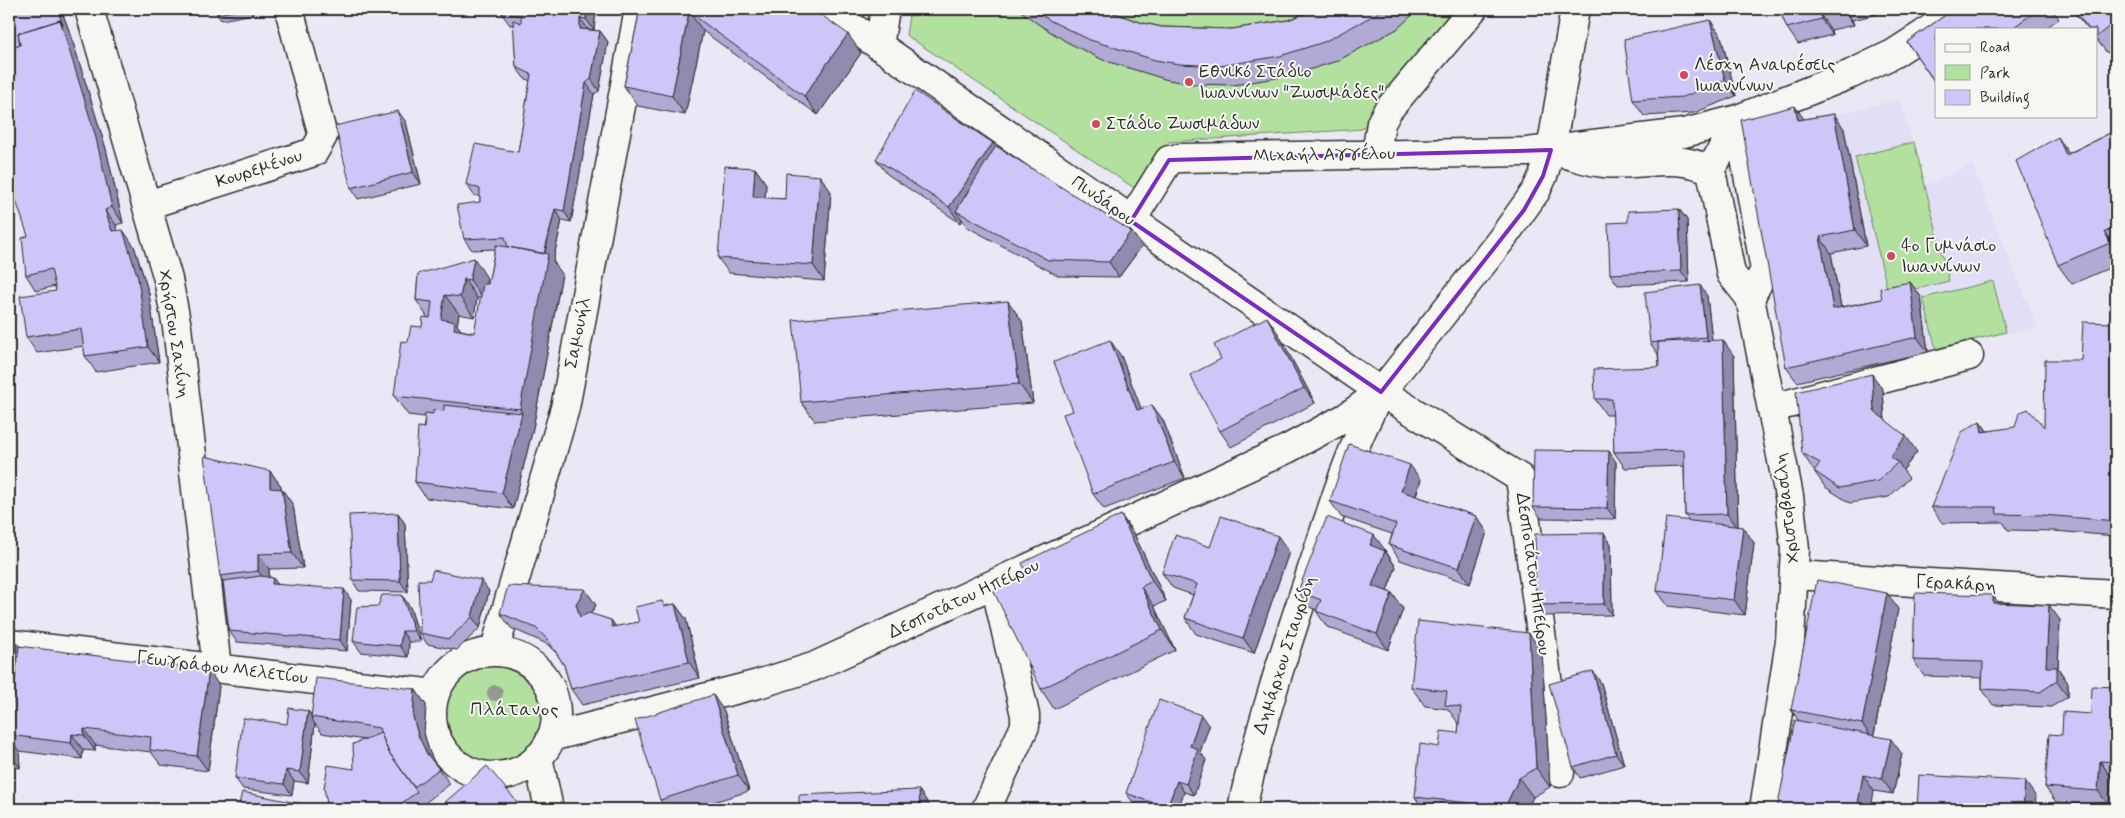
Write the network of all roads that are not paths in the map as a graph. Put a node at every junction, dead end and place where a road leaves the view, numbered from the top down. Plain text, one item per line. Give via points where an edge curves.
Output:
1 (89, 9) edge
2 (289, 9) edge
3 (639, 9) edge
4 (826, 9) edge
5 (885, 9) edge
6 (1473, 9) edge
7 (1576, 9) edge
8 (1957, 9) edge
9 (879, 46) junction
10 (1738, 119) junction
11 (1551, 150) junction
12 (1376, 154) junction
13 (1711, 170) junction
14 (147, 205) junction
15 (1131, 221) junction
16 (1750, 298) junction
17 (1969, 356) dead end
18 (1381, 392) junction
19 (1773, 408) junction
20 (1795, 575) junction
21 (995, 584) junction
22 (2116, 594) edge
23 (9, 644) edge
24 (494, 652) junction
25 (217, 668) junction
26 (435, 694) junction
27 (545, 747) junction
28 (1560, 773) dead end
29 (489, 776) junction
30 (467, 799) edge
31 (549, 809) edge
32 (986, 809) edge
33 (1242, 809) edge
34 (1764, 809) edge

1 - 14 street, Χρήστου Σαχίνη
2 - 14 street, Κουρεμένου via 323,136 314,152
3 - 24 street, Σαμουήλ via 564,408
4 - 9 street, Πινδάρου
5 - 9 street
6 - 12 street via 1388,110 1381,123
7 - 11 street, Δεσποτάτου Ηπείρου
8 - 10 street, Μιχαήλ Αγγέλου via 1924,34 1873,64
9 - 15 street, Πινδάρου
10 - 11 street, Μιχαήλ Αγγέλου via 1676,134
10 - 13 street
10 - 16 street via 1764,270
11 - 12 street, Μιχαήλ Αγγέλου
11 - 13 street, Μιχαήλ Αγγέλου via 1603,163 1687,161
11 - 18 street, Δεσποτάτου Ηπείρου via 1543,176 1524,210
12 - 15 street, Μιχαήλ Αγγέλου via 1169,160
13 - 16 street, Χριστοβασίλη via 1731,274
14 - 25 street, Χρήστου Σαχίνη via 168,279 176,327
15 - 18 street, Πινδάρου
16 - 19 street, Χριστοβασίλη
17 - 19 street
18 - 21 street, Δεσποτάτου Ηπείρου via 1345,418 1287,450
18 - 28 street, Δεσποτάτου Ηπείρου via 1520,478
18 - 33 street, Δημάρχου Σταυρίδη via 1356,444 1312,569 1267,708
19 - 20 street, Χριστοβασίλη via 1793,522
20 - 22 street, Γερακάρη
20 - 34 street, Χριστοβασίλη via 1785,678
21 - 27 street, Δεσποτάτου Ηπείρου via 813,667
21 - 32 street via 1025,726
23 - 25 street, Γεωγράφου Μελετίου
24 - 26 street via 479,654 457,664
24 - 27 street via 516,656 532,665 546,679 555,702 555,724
25 - 26 street, Γεωγράφου Μελετίου
26 - 29 street via 434,731 446,754 466,769
27 - 29 street via 525,767
27 - 31 street
29 - 30 street

